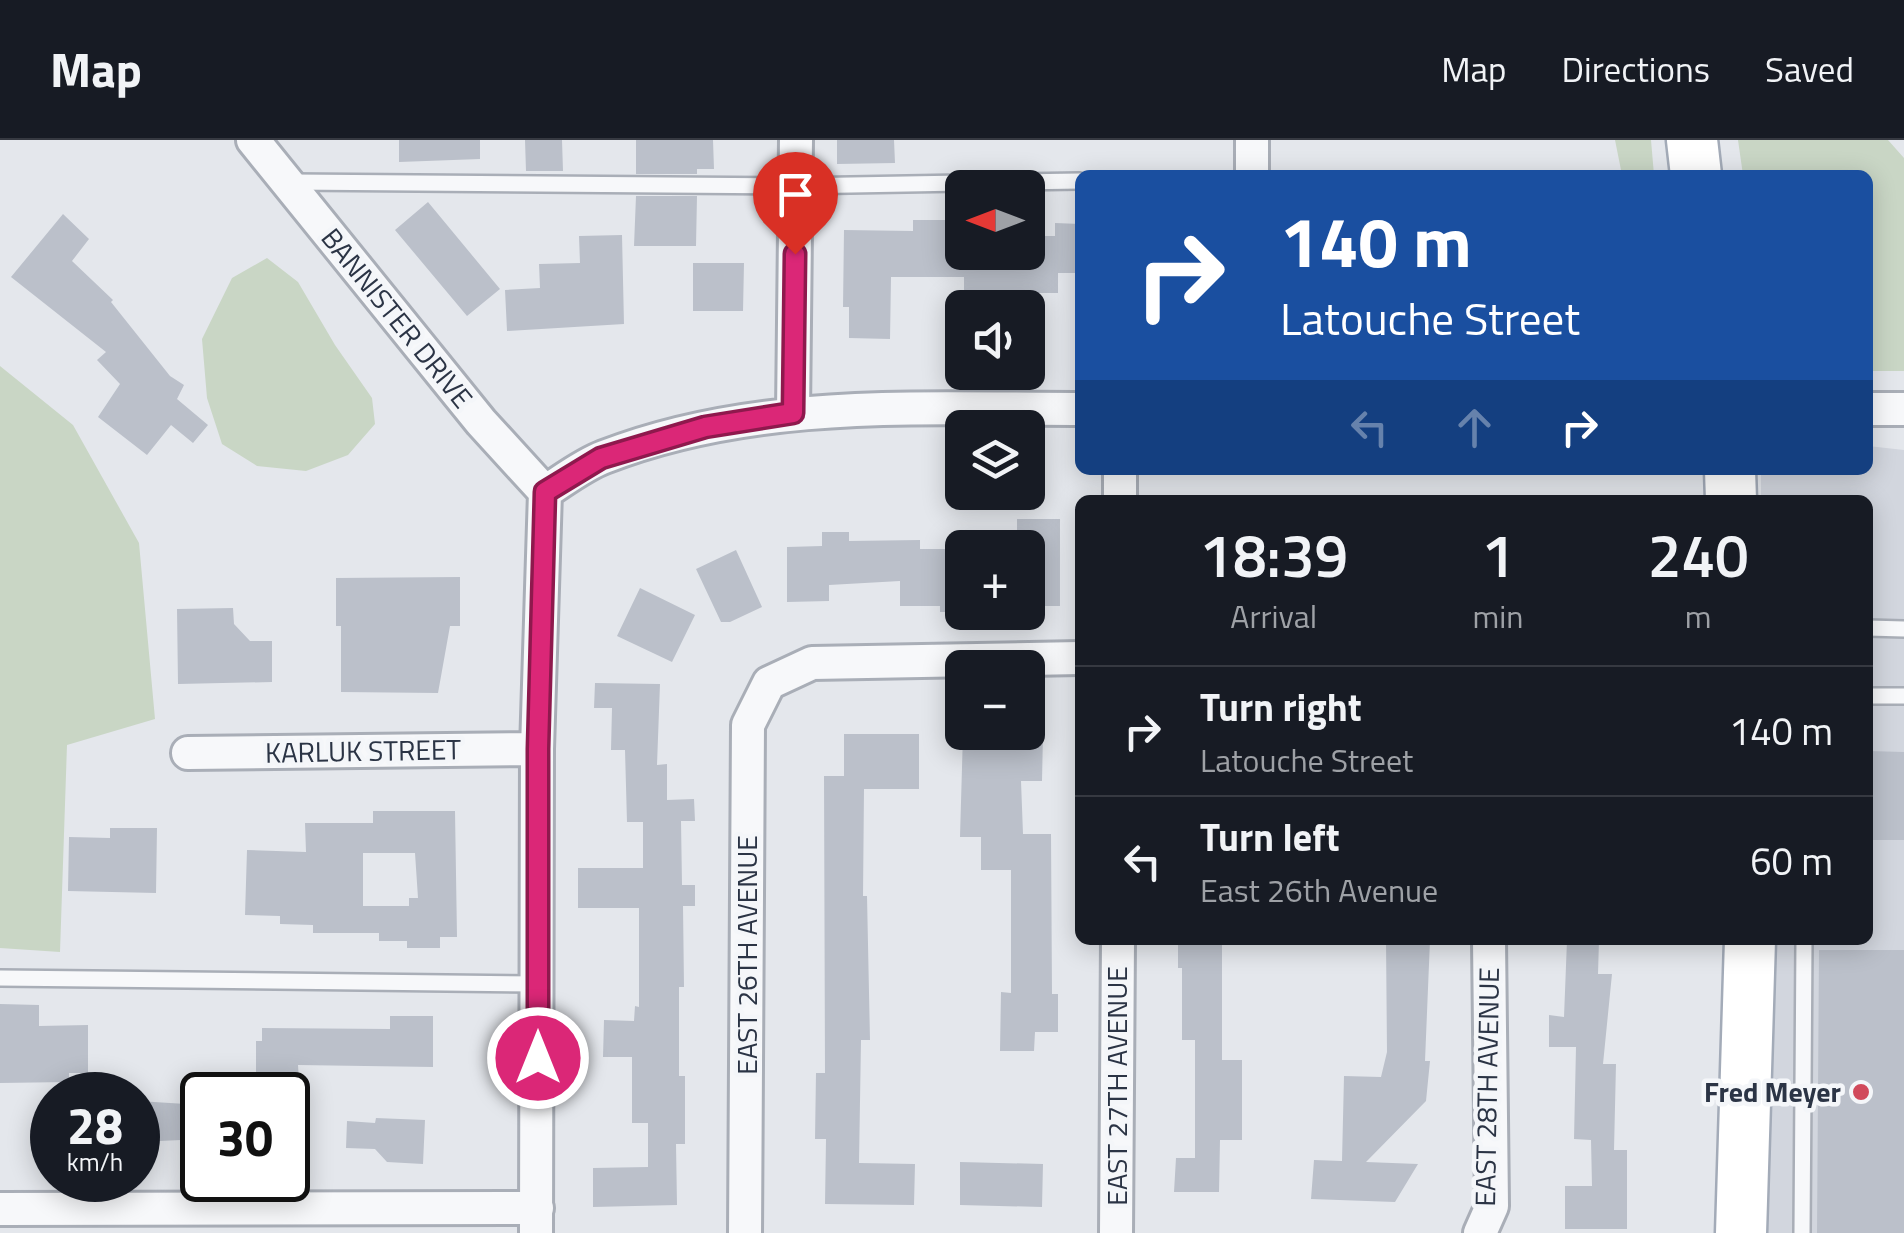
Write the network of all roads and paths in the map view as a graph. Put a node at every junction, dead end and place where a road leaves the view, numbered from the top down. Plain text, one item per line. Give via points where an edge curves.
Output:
1 (252, 140) edge
2 (796, 140) edge
3 (1252, 140) edge
4 (1692, 140) edge
5 (1252, 170) edge
6 (1695, 170) edge
7 (1075, 181) edge
8 (287, 182) junction
9 (795, 186) junction
10 (1075, 409) edge
11 (1873, 409) edge
12 (1904, 409) edge
13 (793, 413) junction
14 (545, 492) junction
15 (1873, 628) edge
16 (1904, 629) edge
17 (1075, 658) edge
18 (1873, 696) edge
19 (1904, 696) edge
20 (538, 749) junction
21 (188, 753) dead end
22 (1118, 945) edge
23 (1488, 945) edge
24 (1750, 945) edge
25 (1804, 945) edge
26 (0, 978) edge
27 (538, 984) junction
28 (0, 1210) edge
29 (536, 1221) edge
30 (745, 1233) edge
31 (1116, 1233) edge
32 (1480, 1233) edge
33 (1741, 1233) edge
34 (1802, 1233) edge

1 - 8 street, BANNISTER DRIVE
2 - 9 street
3 - 5 street
4 - 6 main road
7 - 9 lane
8 - 9 lane
8 - 14 street, BANNISTER DRIVE via 480,422
9 - 13 street
10 - 13 street
11 - 12 street
13 - 14 street via 705,427 601,458
14 - 20 street
15 - 16 lane
17 - 30 street, EAST 26TH AVENUE via 812,663 769,682 748,725
18 - 19 lane
20 - 21 street, KARLUK STREET
20 - 27 street
22 - 31 street, EAST 27TH AVENUE
23 - 32 street, EAST 28TH AVENUE via 1492,1206
24 - 33 main road
25 - 34 lane
26 - 27 lane
27 - 29 street
28 - 29 street

